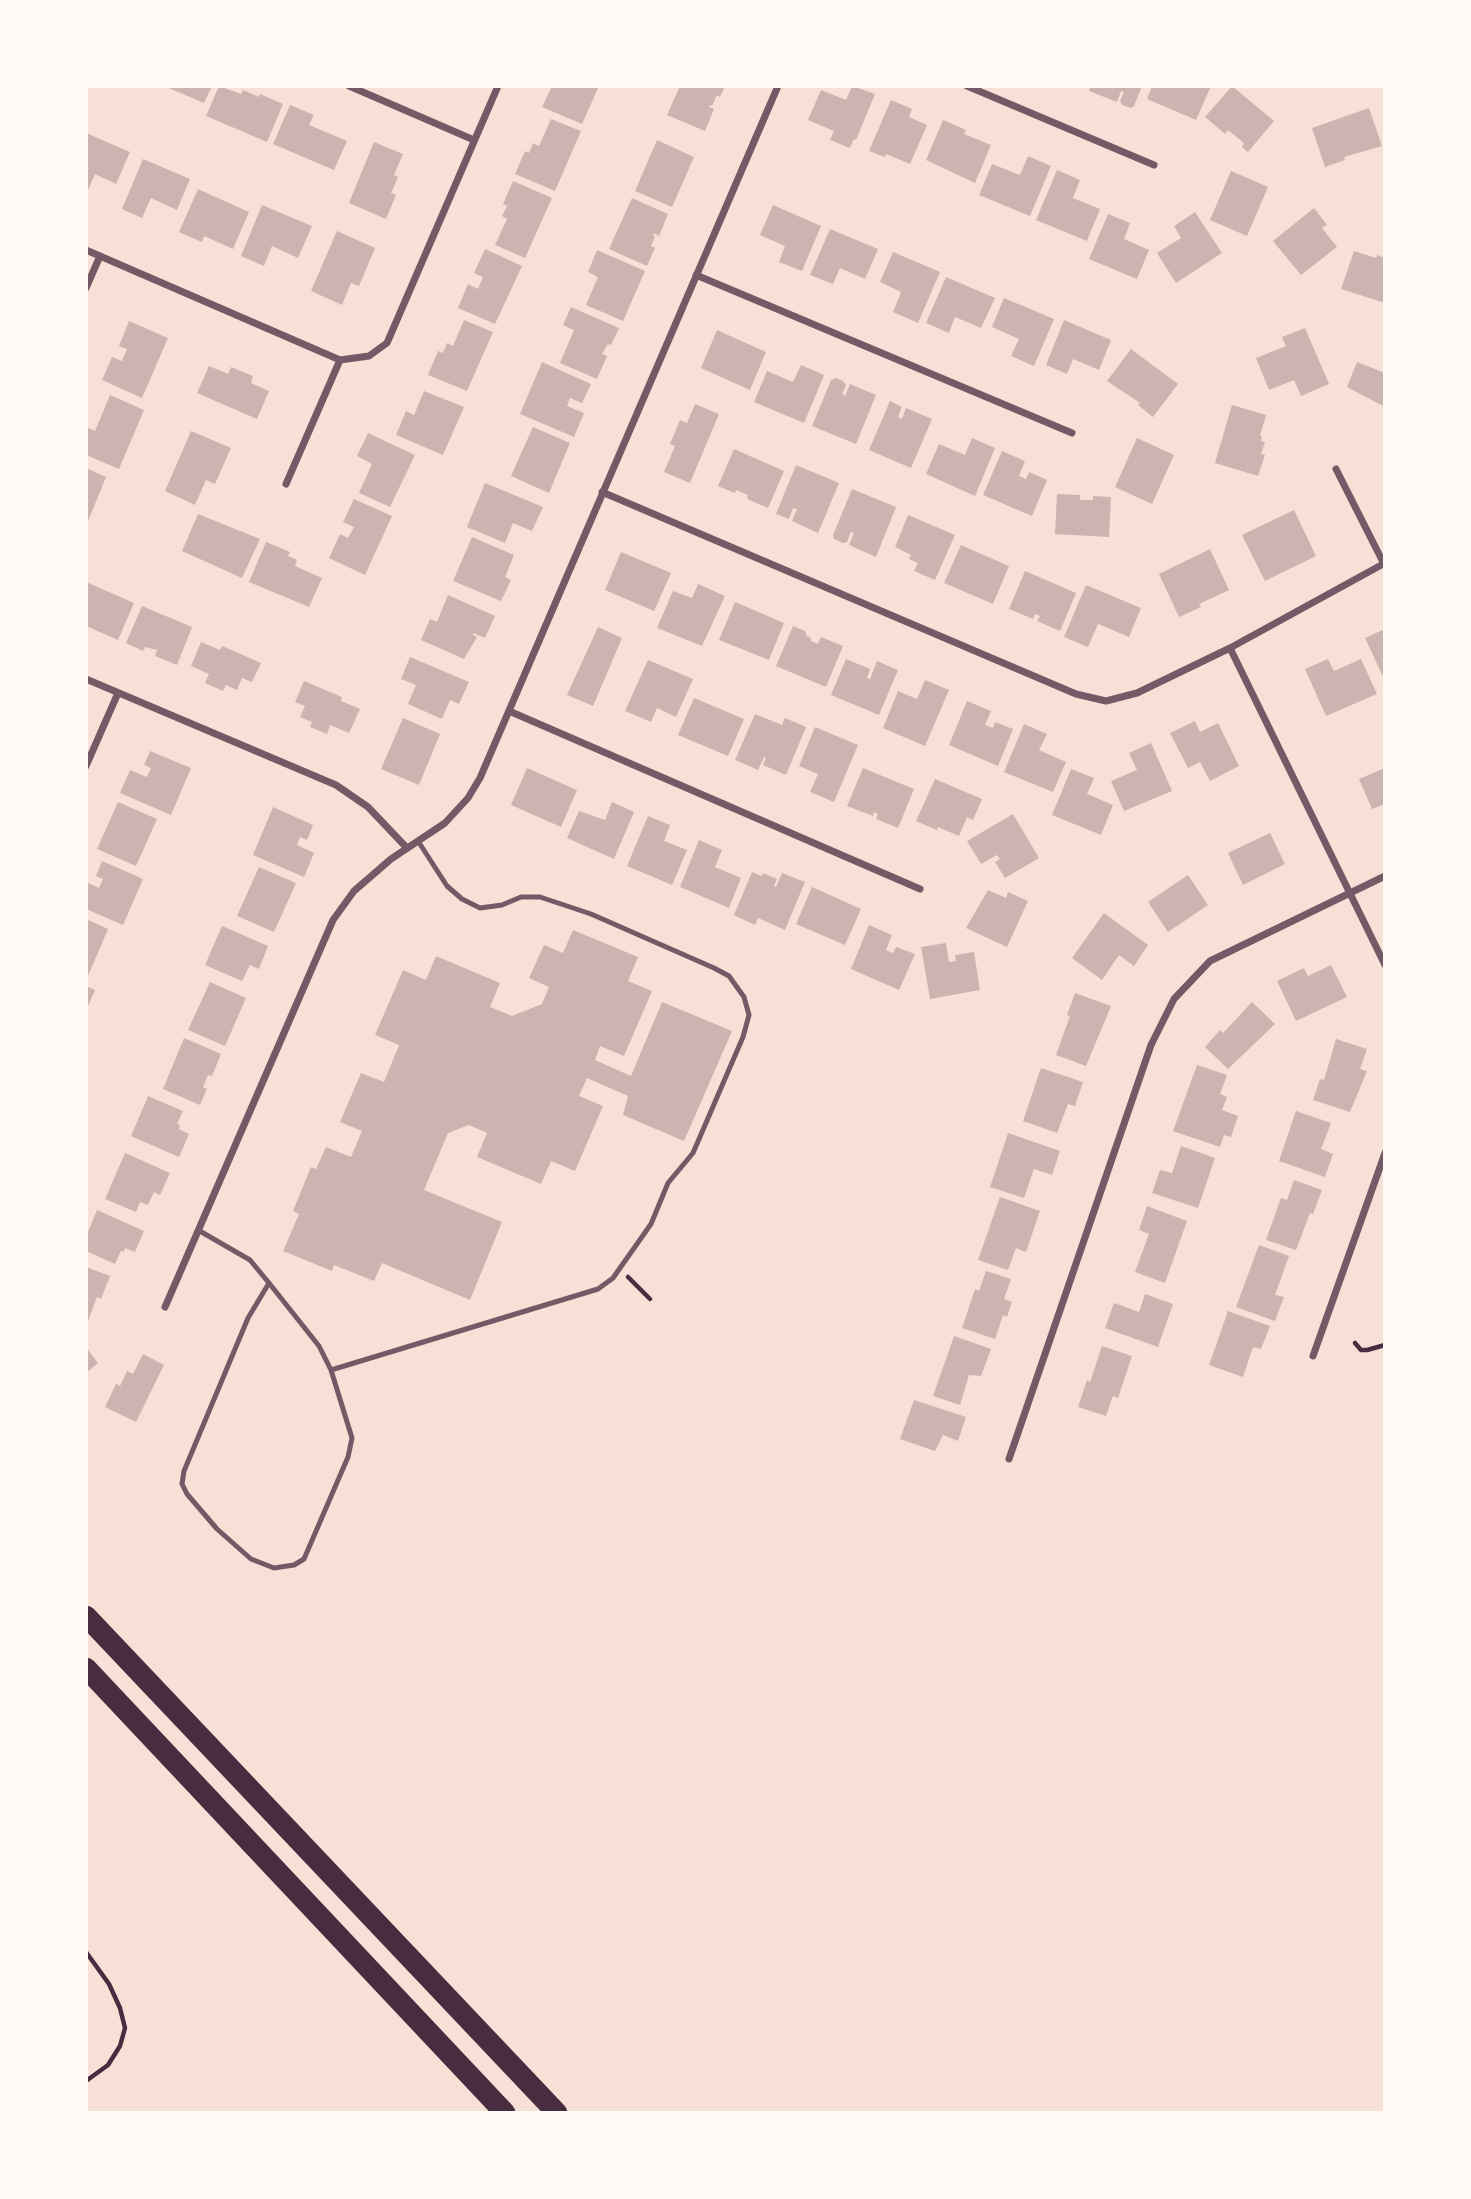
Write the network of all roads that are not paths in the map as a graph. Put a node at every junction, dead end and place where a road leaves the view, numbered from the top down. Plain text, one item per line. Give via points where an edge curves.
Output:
1 (349, 86) edge
2 (498, 86) edge
3 (778, 86) edge
4 (967, 86) edge
5 (474, 140) junction
6 (1154, 165) dead end
7 (86, 250) edge
8 (100, 256) junction
9 (696, 275) junction
10 (86, 288) edge
11 (340, 360) junction
12 (1072, 433) dead end
13 (1336, 469) dead end
14 (286, 484) dead end
15 (602, 492) junction
16 (1385, 564) edge
17 (1230, 648) junction
18 (86, 679) edge
19 (118, 692) junction
20 (509, 711) junction
21 (86, 766) edge
22 (418, 841) junction
23 (406, 847) junction
24 (1385, 876) edge
25 (919, 890) dead end
26 (1351, 892) junction
27 (1385, 965) edge
28 (1385, 1153) edge
29 (198, 1230) junction
30 (268, 1283) junction
31 (165, 1307) dead end
32 (1312, 1356) dead end
33 (331, 1370) junction
34 (1009, 1459) dead end
35 (86, 1616) edge
36 (86, 1668) edge
37 (505, 2113) edge
38 (557, 2113) edge

1 - 5 street
2 - 5 street
3 - 9 street
4 - 6 street
5 - 11 street via 387,342 369,356
7 - 8 street
8 - 10 street
8 - 11 street
9 - 12 street
9 - 15 street
11 - 14 street
13 - 16 street
15 - 17 street via 1076,694 1106,701 1138,693
15 - 20 street
16 - 17 street
17 - 26 street
18 - 19 street
19 - 21 street
19 - 23 street via 336,785 368,807
20 - 22 street via 468,798 445,823
20 - 25 street
22 - 23 street
22 - 33 lane via 447,886 462,899 480,908 540,897 590,914 729,976 744,997 749,1015 693,1153 668,1183 651,1224 619,1271 598,1289
23 - 29 street via 354,891 333,920
24 - 26 street
26 - 27 street
26 - 34 street via 1210,961 1174,999 1151,1045
28 - 32 street
29 - 30 lane via 250,1260
29 - 31 street
30 - 33 lane via 319,1346
30 - 33 lane via 248,1318 182,1484 217,1529 251,1559 274,1568 304,1559 351,1447
35 - 38 highway
36 - 37 highway

